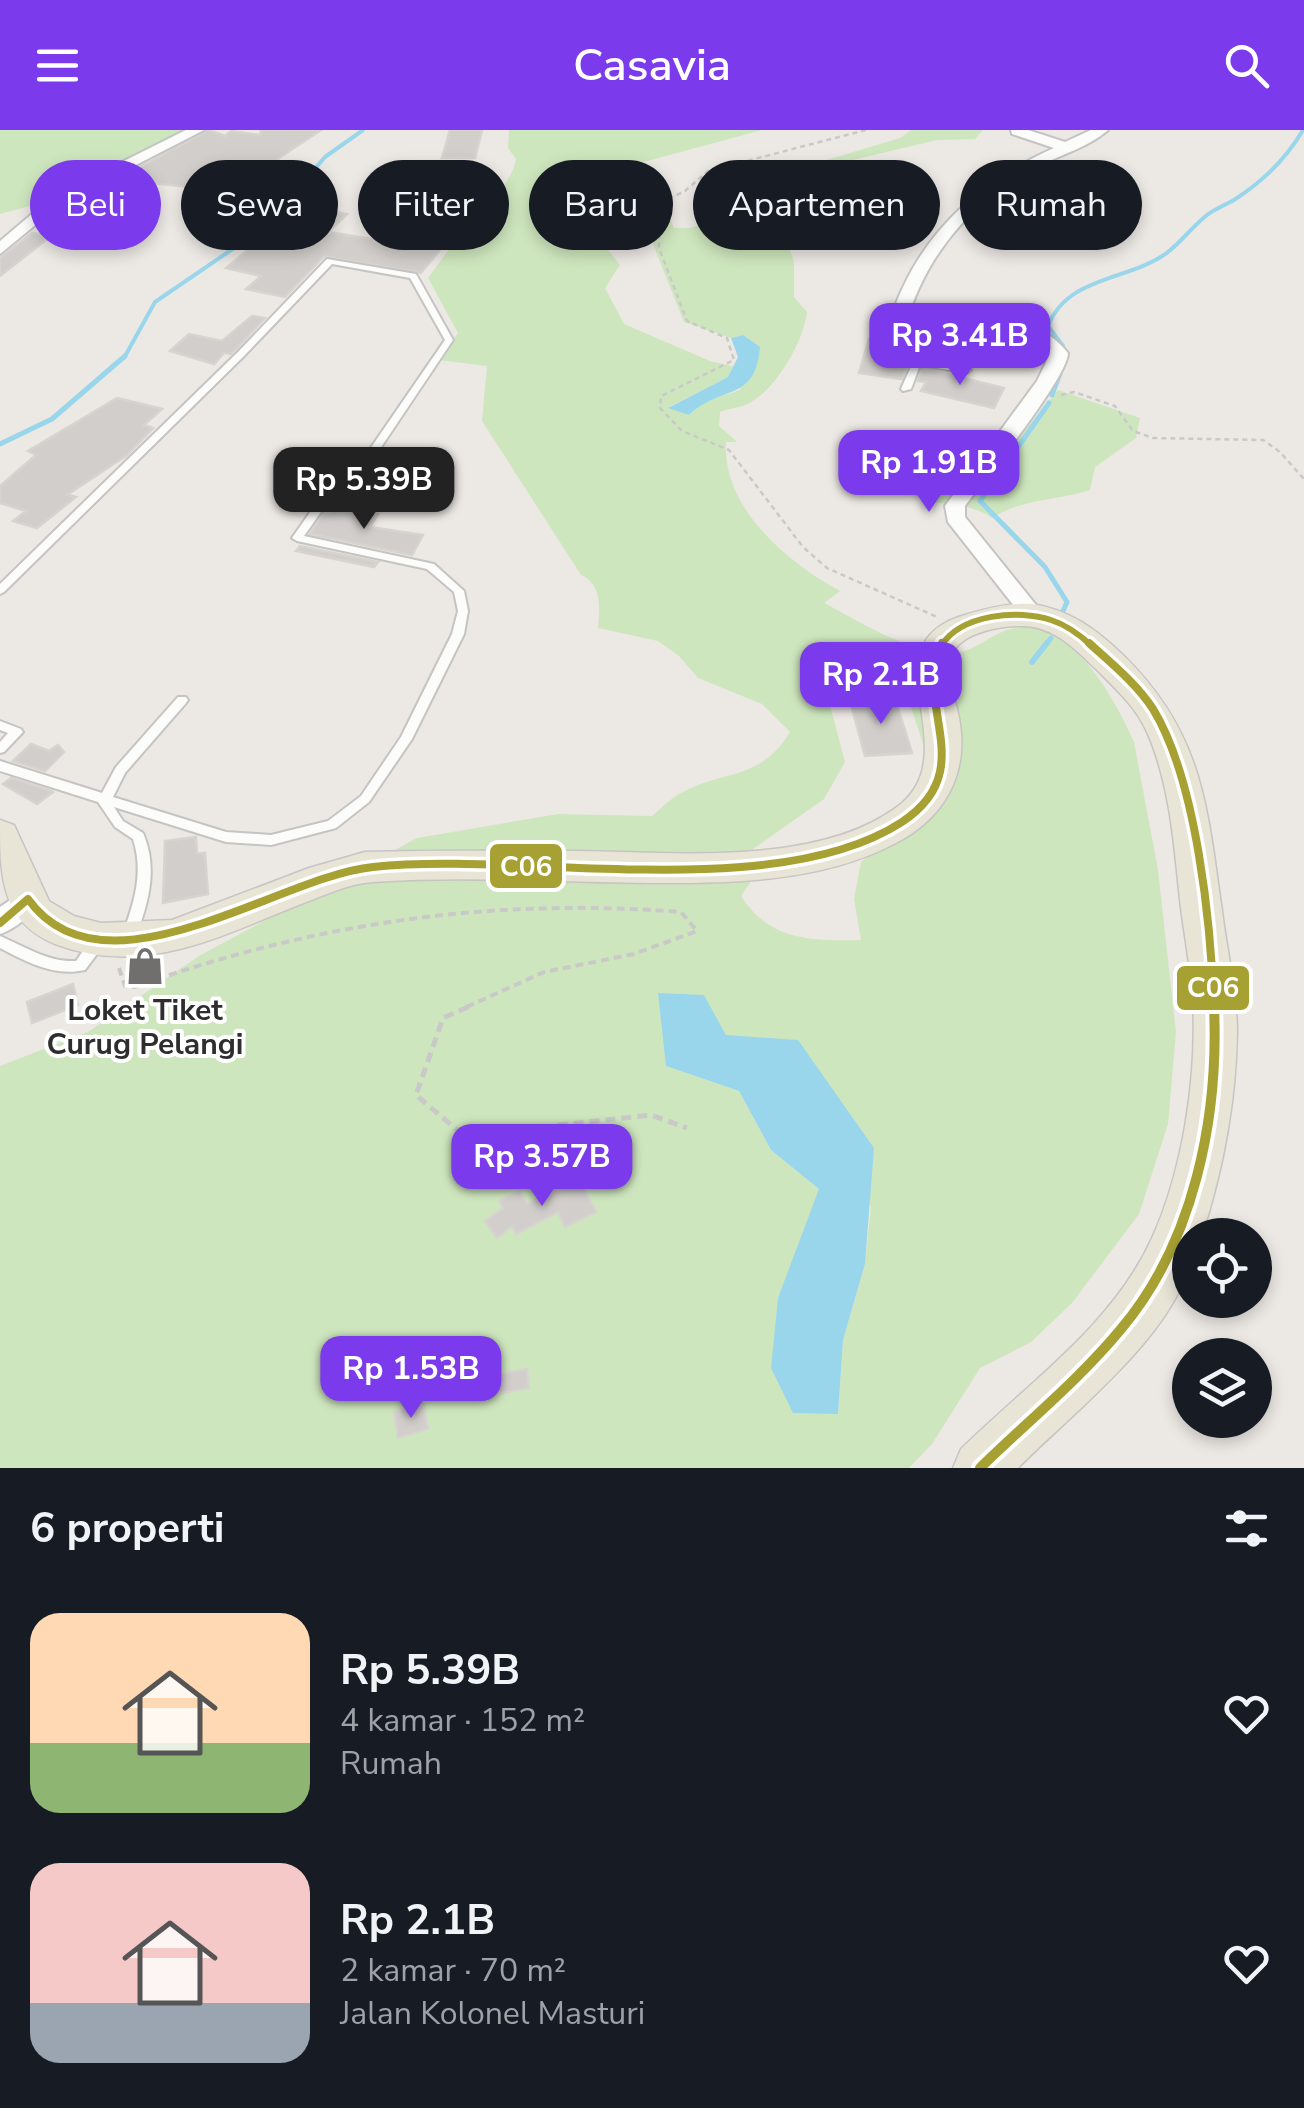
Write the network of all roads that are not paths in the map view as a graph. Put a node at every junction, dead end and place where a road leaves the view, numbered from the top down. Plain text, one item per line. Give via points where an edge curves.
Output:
1 (198, 130) edge
2 (1101, 130) edge
3 (1017, 131) edge
4 (1068, 148) junction
5 (0, 249) edge
6 (925, 324) junction
7 (959, 337) dead end
8 (918, 362) junction
9 (944, 367) junction
10 (967, 370) dead end
11 (906, 389) dead end
12 (0, 590) edge
13 (1033, 614) junction
14 (182, 700) dead end
15 (0, 725) edge
16 (0, 750) edge
17 (0, 766) edge
18 (104, 802) junction
19 (0, 835) edge
20 (14, 911) edge
21 (114, 941) junction
22 (0, 942) edge
23 (980, 1468) edge

1 - 5 street via 57,200
2 - 4 street
3 - 4 street
4 - 6 street via 997,183 955,224 909,286 904,314
6 - 8 lane
6 - 13 street via 1006,321 1039,331 1059,352 998,452 960,497 954,518
7 - 9 lane
8 - 9 lane
8 - 11 lane
9 - 10 lane
12 - 18 lane via 330,261 413,276 449,340 341,499 317,510 296,538 430,566 460,591 458,634 406,739 364,799 314,832 249,841
13 - 21 main road via 952,631 935,651 930,674 946,726 943,776 912,818 858,844 742,866 365,867 174,937
13 - 23 main road via 1091,644 1152,708 1165,734 1198,853 1215,1009 1214,1070 1177,1237 1134,1316
14 - 18 lane via 120,770
15 - 16 lane via 17,732
17 - 18 lane
18 - 21 lane via 138,836 146,861 146,891
19 - 20 main road
20 - 21 main road
21 - 22 lane via 70,968

